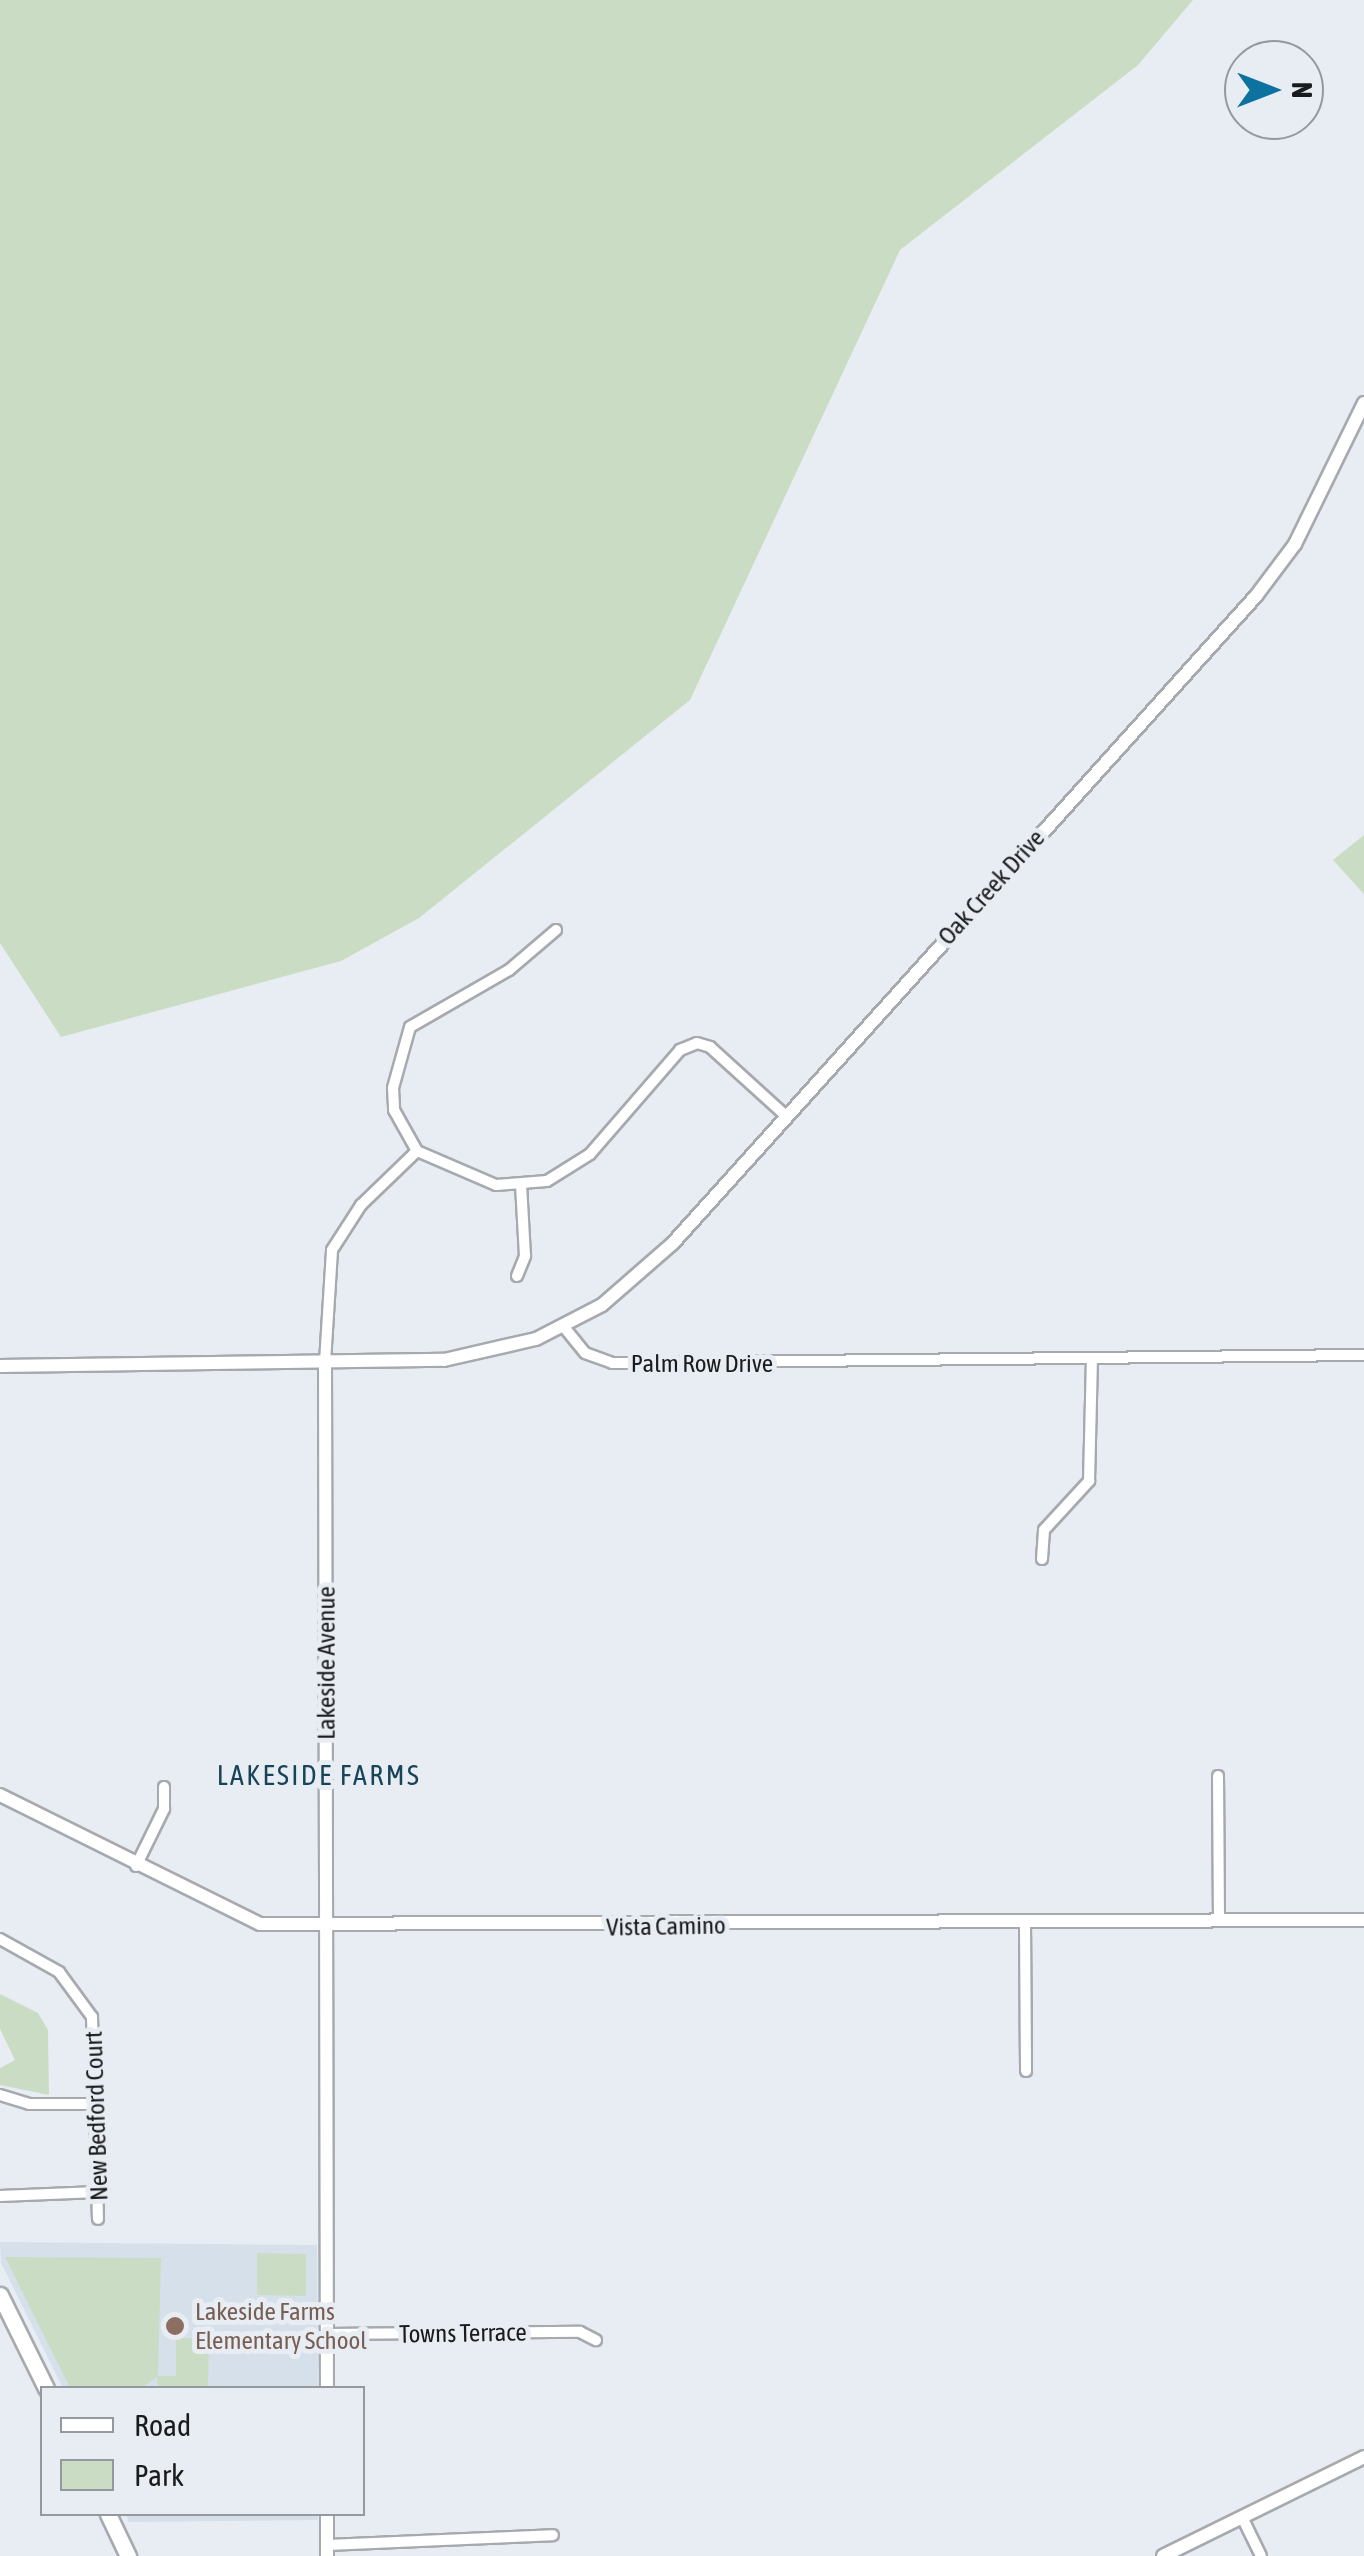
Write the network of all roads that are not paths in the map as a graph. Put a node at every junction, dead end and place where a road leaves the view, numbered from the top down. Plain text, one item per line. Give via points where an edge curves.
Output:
1 (1364, 402) edge
2 (556, 930) dead end
3 (785, 1115) junction
4 (416, 1151) junction
5 (521, 1186) junction
6 (518, 1276) dead end
7 (564, 1327) junction
8 (1364, 1355) edge
9 (1092, 1360) junction
10 (325, 1362) junction
11 (0, 1366) edge
12 (1042, 1559) dead end
13 (1218, 1776) dead end
14 (164, 1786) dead end
15 (0, 1795) edge
16 (136, 1866) junction
17 (1219, 1920) junction
18 (1364, 1920) edge
19 (1025, 1922) junction
20 (327, 1926) junction
21 (0, 1939) edge
22 (1026, 2071) dead end
23 (0, 2095) edge
24 (97, 2104) junction
25 (98, 2192) junction
26 (0, 2196) edge
27 (98, 2219) dead end
28 (0, 2295) edge
29 (328, 2334) junction
30 (596, 2340) dead end
31 (45, 2386) edge
32 (328, 2386) edge
33 (1363, 2460) edge
34 (109, 2516) edge
35 (328, 2516) edge
36 (1242, 2518) junction
37 (553, 2534) dead end
38 (327, 2550) edge
39 (128, 2556) edge
40 (1164, 2556) edge
41 (1261, 2556) edge

1 - 3 street, Oak Creek Drive via 1295,544 1272,577
2 - 4 street via 508,970 410,1027 393,1088 394,1110
3 - 5 street via 710,1047 692,1043 590,1154 547,1181
3 - 7 street, Oak Creek Drive via 633,1284
4 - 5 street via 472,1179
4 - 10 street, Lakeside Avenue via 360,1205 332,1250
5 - 6 street via 525,1256
7 - 9 street, Palm Row Drive via 585,1354 612,1363
7 - 10 street via 467,1358
8 - 9 street, Palm Row Drive
9 - 12 street via 1088,1481 1044,1530
10 - 11 street
10 - 20 street, Lakeside Avenue
13 - 17 street
14 - 16 street via 164,1809
15 - 16 street, Vista Camino
16 - 20 street, Vista Camino via 246,1922
17 - 18 street, Vista Camino
17 - 19 street, Vista Camino
19 - 20 street, Vista Camino
19 - 22 street
20 - 29 street, Lakeside Avenue
21 - 24 street, New Bedford Court via 60,1972 82,1995 98,2040
23 - 24 street via 29,2104
24 - 25 street, New Bedford Court
25 - 26 street
25 - 27 street, New Bedford Court
28 - 31 main road
29 - 30 street, Towns Terrace via 580,2332
29 - 32 street, Lakeside Avenue
33 - 36 street
34 - 39 main road
35 - 38 street
36 - 40 street
36 - 41 street
37 - 38 street

